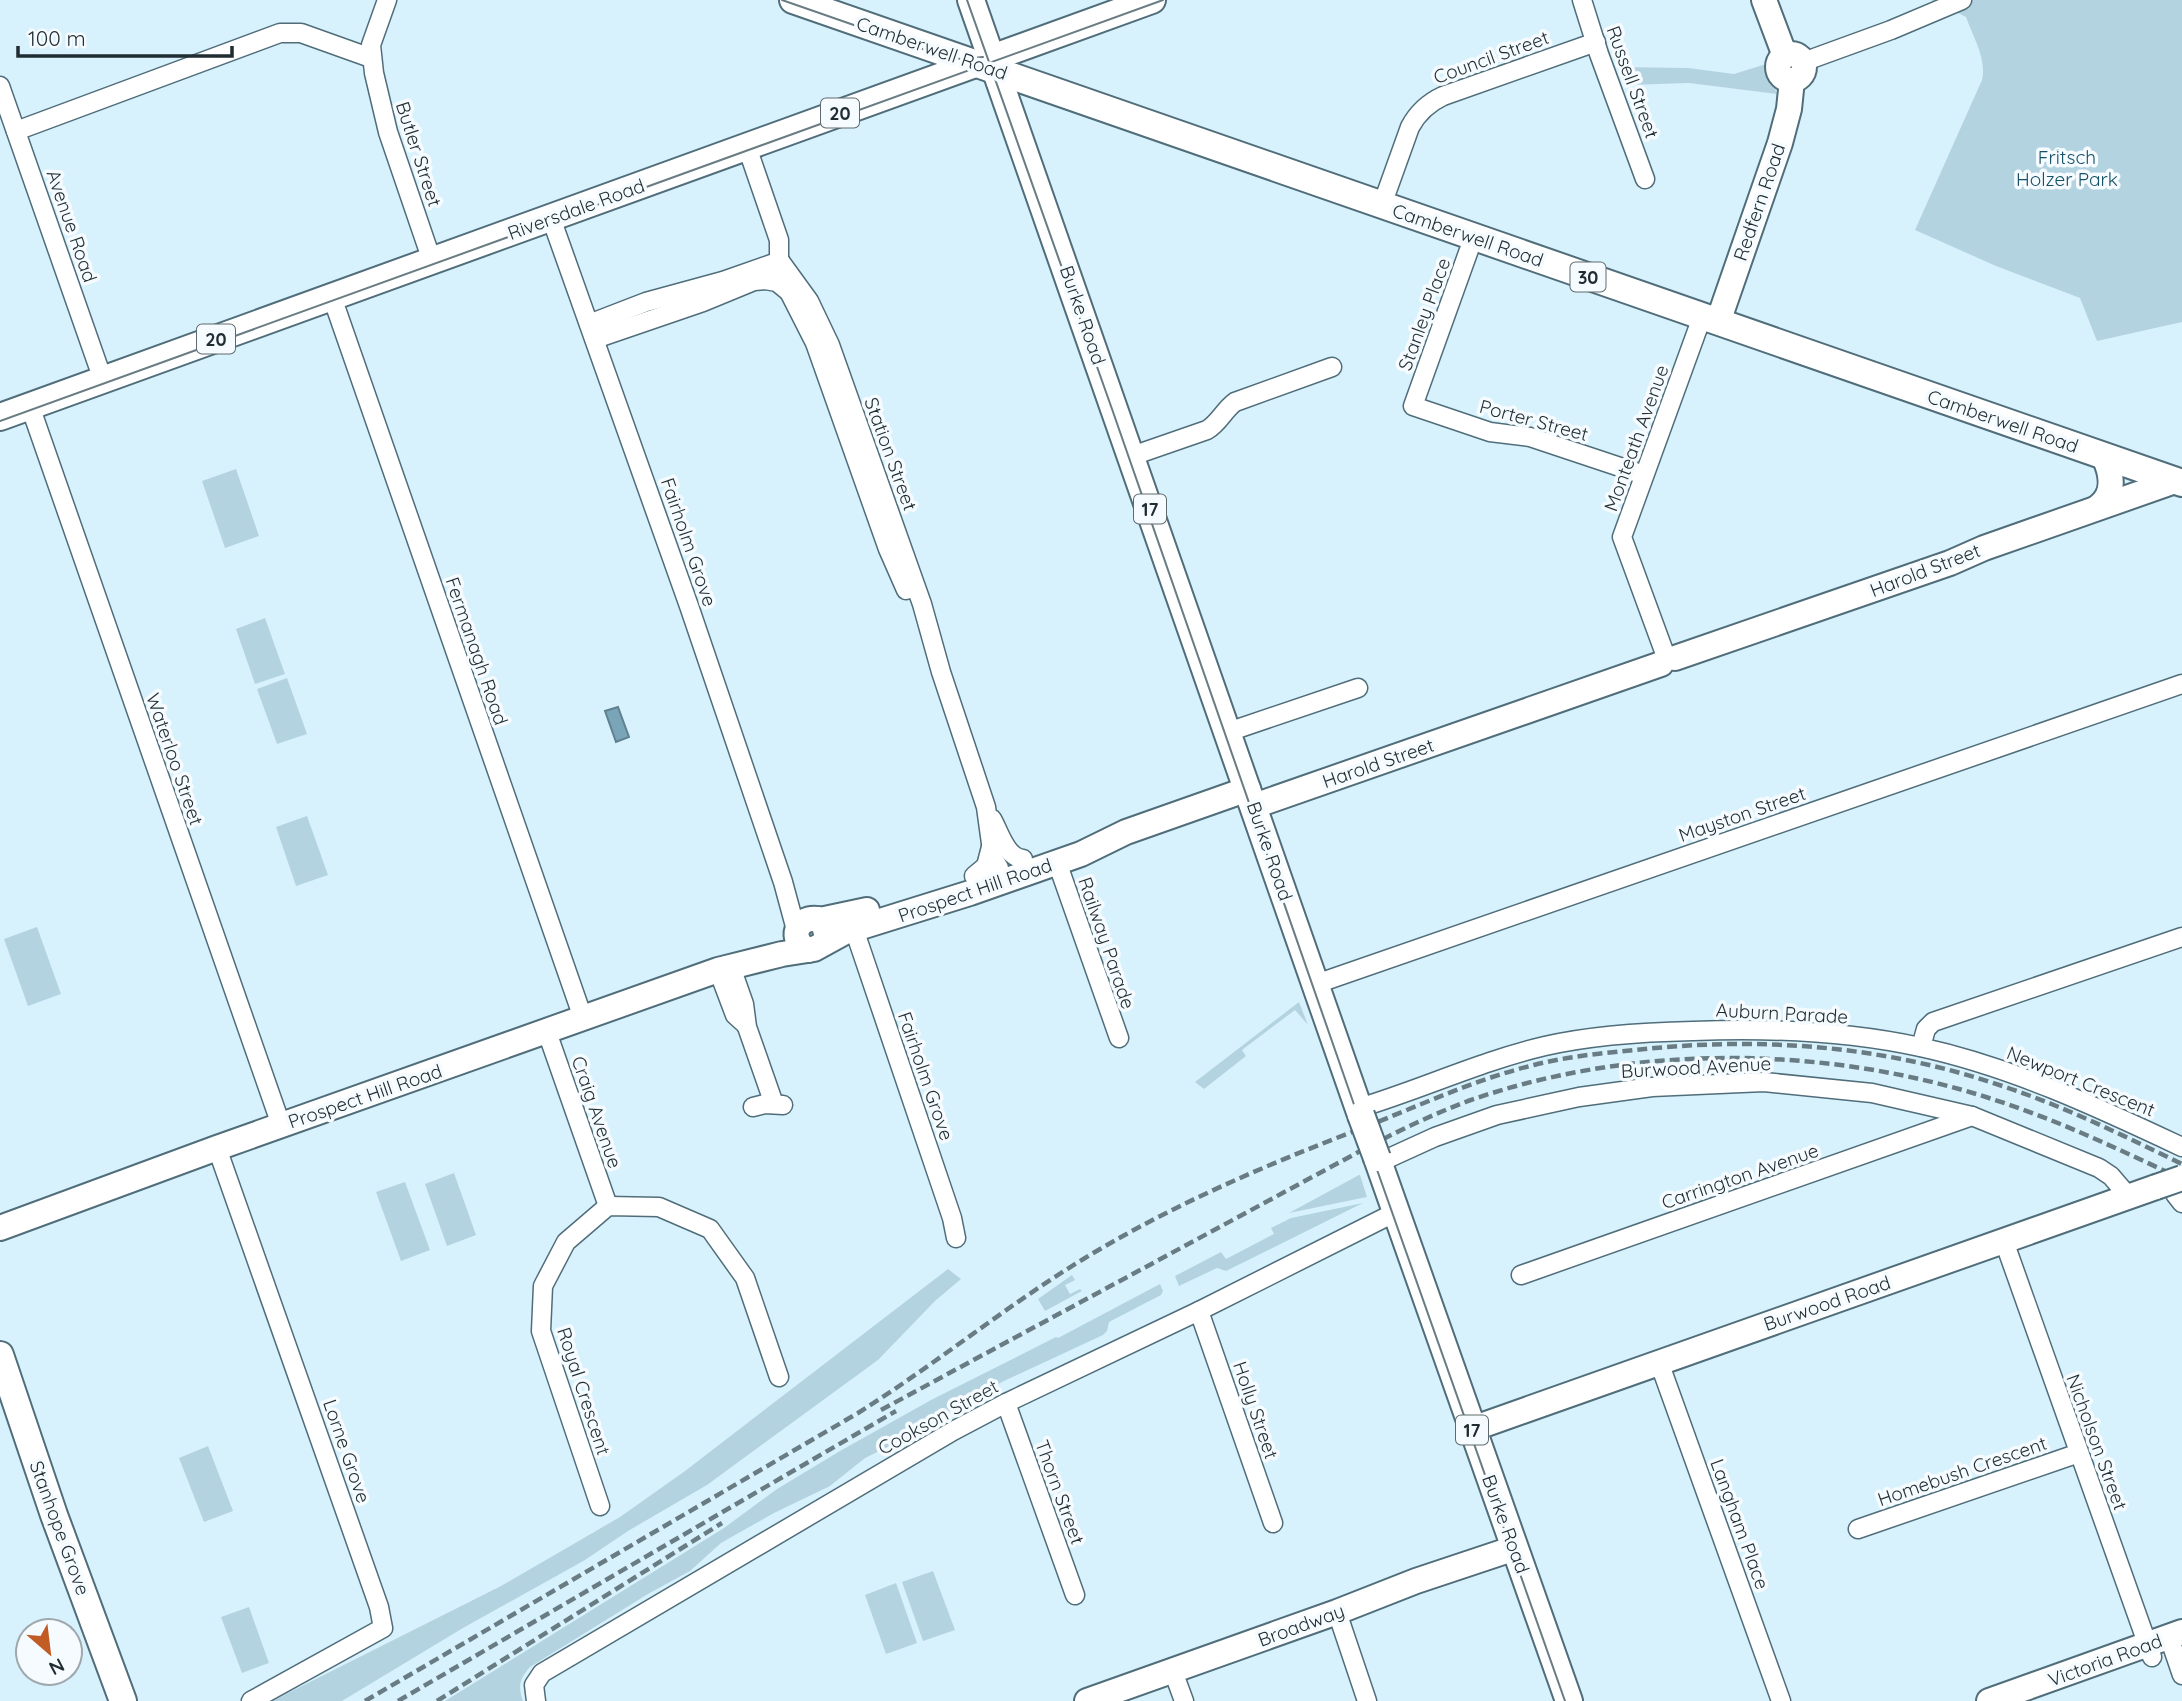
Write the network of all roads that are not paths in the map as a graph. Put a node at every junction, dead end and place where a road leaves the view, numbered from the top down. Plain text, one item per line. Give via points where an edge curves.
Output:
1 (387, 0) edge
2 (793, 0) edge
3 (971, 0) edge
4 (1152, 0) edge
5 (1581, 0) edge
6 (1764, 0) edge
7 (1962, 0) edge
8 (1596, 43) junction
9 (371, 58) junction
10 (987, 64) junction
11 (1793, 66) junction
12 (0, 86) edge
13 (16, 131) junction
14 (747, 147) junction
15 (1646, 179) dead end
16 (1382, 205) junction
17 (551, 218) junction
18 (1474, 236) junction
19 (432, 261) junction
20 (780, 261) junction
21 (788, 291) junction
22 (697, 296) junction
23 (332, 297) junction
24 (806, 309) junction
25 (1710, 319) junction
26 (592, 331) junction
27 (1332, 368) dead end
28 (103, 380) junction
29 (30, 406) junction
30 (1413, 406) joint
31 (0, 417) edge
32 (1132, 456) junction
33 (2104, 457) junction
34 (1644, 475) junction
35 (2178, 482) edge
36 (2098, 507) junction
37 (1667, 659) junction
38 (2182, 684) edge
39 (1358, 688) dead end
40 (1228, 732) junction
41 (1251, 797) junction
42 (986, 807) junction
43 (995, 856) junction
44 (1054, 856) junction
45 (1027, 865) junction
46 (954, 891) junction
47 (820, 930) junction
48 (2182, 937) edge
49 (724, 968) junction
50 (1316, 984) junction
51 (583, 1018) junction
52 (547, 1031) junction
53 (1119, 1038) dead end
54 (1921, 1047) junction
55 (754, 1107) dead end
56 (1360, 1112) junction
57 (1972, 1116) junction
58 (281, 1125) junction
59 (2182, 1147) edge
60 (217, 1148) junction
61 (1378, 1160) junction
62 (2174, 1190) edge
63 (2129, 1197) junction
64 (608, 1206) junction
65 (1396, 1212) junction
66 (0, 1228) edge
67 (956, 1238) dead end
68 (2004, 1241) junction
69 (1521, 1275) dead end
70 (1199, 1311) junction
71 (0, 1355) edge
72 (1659, 1362) junction
73 (779, 1377) dead end
74 (1006, 1403) junction
75 (1472, 1429) junction
76 (2079, 1453) junction
77 (600, 1506) dead end
78 (1273, 1523) dead end
79 (1858, 1529) dead end
80 (1515, 1548) junction
81 (1075, 1595) dead end
82 (1336, 1612) junction
83 (2168, 1644) edge
84 (1173, 1671) junction
85 (2182, 1675) edge
86 (122, 1701) edge
87 (251, 1701) edge
88 (536, 1701) edge
89 (1087, 1701) edge
90 (1184, 1701) edge
91 (1367, 1701) edge
92 (1569, 1701) edge
93 (1781, 1701) edge
94 (1989, 1701) edge
95 (2029, 1701) edge

1 - 9 street, Butler Street
2 - 10 main road, Camberwell Road / 30
3 - 10 main road, Burke Road / 17
4 - 10 main road, Riversdale Road / 20
5 - 8 street, Russell Street
6 - 11 street, Redfern Road
7 - 11 street
8 - 15 street, Russell Street
8 - 16 street, Council Street via 1428,104 1410,127
9 - 13 street via 301,33 280,33
9 - 19 street, Butler Street via 388,132
10 - 14 main road, Riversdale Road / 20
10 - 16 main road, Camberwell Road / 30
10 - 32 main road, Burke Road / 17
11 - 25 street, Redfern Road via 1780,143
12 - 13 street, Avenue Road
13 - 28 street, Avenue Road
14 - 17 main road, Riversdale Road / 20
14 - 20 street, Station Street via 779,240
16 - 18 main road, Camberwell Road / 30
17 - 19 main road, Riversdale Road / 20
17 - 26 street, Fairholm Grove
18 - 25 main road, Camberwell Road / 30
18 - 30 street, Stanley Place
19 - 23 main road, Riversdale Road / 20
20 - 21 street, Station Street
20 - 22 street
20 - 24 street, Station Street via 799,285
21 - 22 street via 777,282 758,281
21 - 24 street, Station Street
22 - 26 street via 646,302
23 - 28 main road, Riversdale Road / 20
23 - 51 street, Fermanagh Road
24 - 42 street, Station Street via 828,339 832,370 885,520 929,626
25 - 33 main road, Camberwell Road / 30
25 - 34 street, Monteath Avenue
26 - 47 street, Fairholm Grove via 783,882
27 - 32 street via 1235,402 1209,429
28 - 29 main road, Riversdale Road / 20
29 - 31 main road, Riversdale Road / 20
29 - 58 street, Waterloo Street
30 - 34 street, Porter Street via 1490,432 1530,436
32 - 40 main road, Burke Road / 17
33 - 35 main road, Camberwell Road / 30
33 - 36 street via 2111,472 2110,492
34 - 37 street, Monteath Avenue via 1622,537
35 - 36 street, Harold Street
36 - 37 street, Harold Street via 1950,563
37 - 41 street, Harold Street
38 - 50 street, Mayston Street
39 - 40 street
40 - 41 main road, Burke Road / 17
41 - 44 street, Prospect Hill Road via 1126,832 1081,854
41 - 50 main road, Burke Road / 17
42 - 43 street, Station Street
42 - 45 street, Station Street via 1010,852
43 - 45 street via 1008,872
43 - 46 street, Prospect Hill Road
44 - 45 street, Prospect Hill Road
44 - 53 street, Railway Parade
45 - 46 street, Prospect Hill Road
46 - 47 street, Prospect Hill Road
47 - 49 street, Prospect Hill Road via 788,953
47 - 67 street, Fairholm Grove via 952,1218
48 - 54 street via 1933,1022
49 - 51 street, Prospect Hill Road
49 - 55 street via 744,1004 747,1027 779,1105
50 - 56 main road, Burke Road / 17
51 - 52 street, Prospect Hill Road
52 - 58 street, Prospect Hill Road
52 - 64 street, Craig Avenue
54 - 56 street, Auburn Parade via 1777,1031 1607,1036 1527,1051
54 - 59 street, Newport Crescent via 2050,1087
56 - 61 main road, Burke Road / 17, bridge
57 - 61 street, Burwood Avenue via 1872,1093 1764,1082 1652,1087 1497,1115
57 - 63 street, Burwood Avenue via 2099,1168
57 - 69 street, Carrington Avenue
58 - 60 street, Prospect Hill Road
60 - 66 street, Prospect Hill Road
60 - 87 street, Lorne Grove via 383,1628
61 - 65 main road, Burke Road / 17
62 - 63 street, Burwood Road
63 - 68 street, Burwood Road
64 - 73 street via 659,1207 710,1229 745,1278
64 - 77 street, Royal Crescent via 566,1242 543,1286 541,1331
65 - 70 street, Cookson Street
65 - 75 main road, Burke Road / 17
68 - 72 street, Burwood Road
68 - 76 street, Nicholson Street
70 - 74 street, Cookson Street
70 - 78 street, Holly Street
71 - 86 main road, Stanhope Grove
72 - 75 street, Burwood Road
72 - 93 street, Langham Place
74 - 81 street, Thorn Street
74 - 88 street, Cookson Street via 542,1673 534,1685
75 - 80 main road, Burke Road / 17
76 - 79 street, Homebush Crescent
76 - 83 street, Nicholson Street
80 - 82 street, Broadway
80 - 92 main road, Burke Road / 17
82 - 84 street, Broadway
82 - 91 street
83 - 85 street, Nicholson Street
83 - 94 street, Victoria Road
83 - 95 street, Victoria Road
84 - 89 street, Broadway
84 - 90 street

